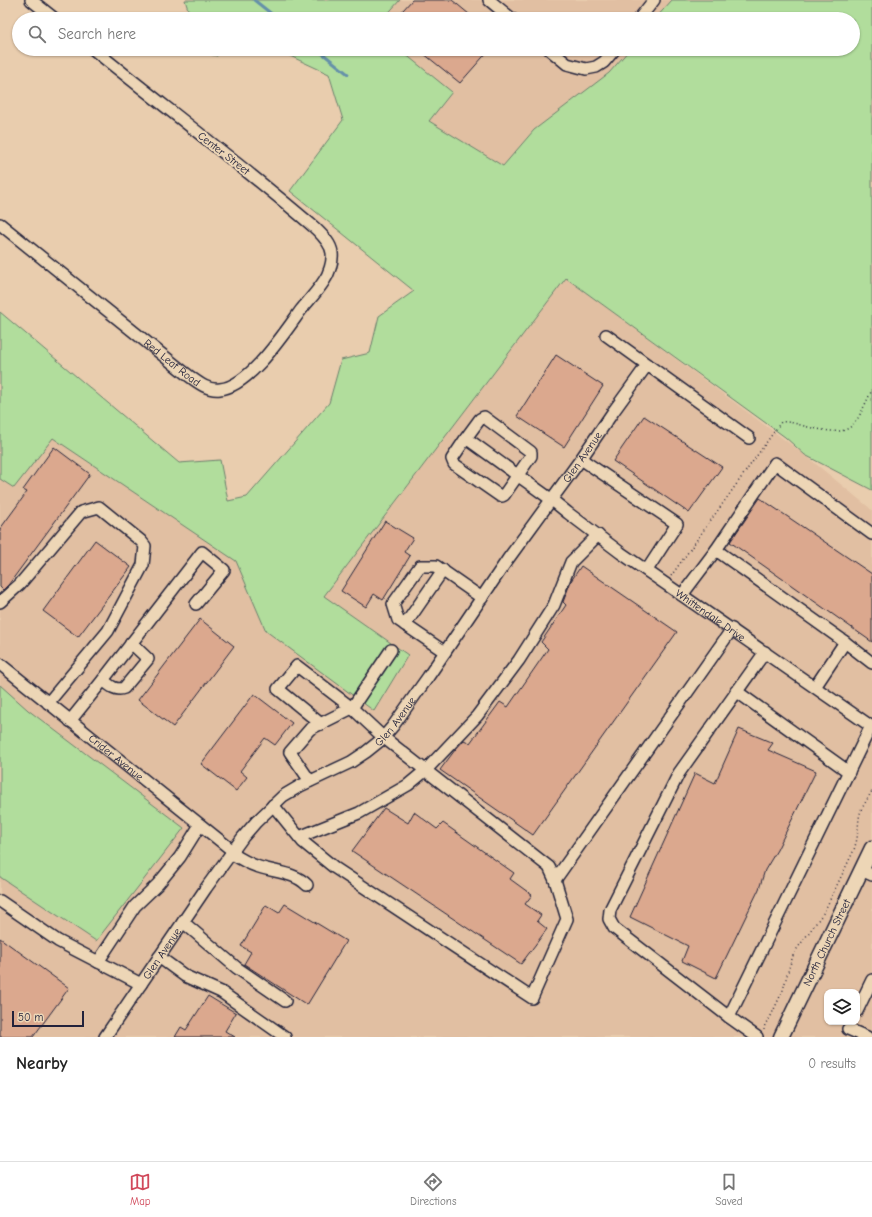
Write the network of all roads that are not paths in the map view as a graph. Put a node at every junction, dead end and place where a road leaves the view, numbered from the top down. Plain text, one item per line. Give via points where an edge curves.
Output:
1 (31, 0) edge
2 (489, 0) edge
3 (654, 0) edge
4 (46, 12) edge
5 (504, 12) edge
6 (645, 12) edge
7 (102, 56) edge
8 (557, 56) edge
9 (609, 56) edge
10 (0, 224) edge
11 (329, 271) joint
12 (606, 335) dead end
13 (647, 365) junction
14 (466, 438) junction
15 (749, 438) dead end
16 (581, 459) junction
17 (518, 475) junction
18 (552, 500) junction
19 (872, 534) edge
20 (598, 535) junction
21 (716, 550) junction
22 (443, 570) junction
23 (647, 570) junction
24 (682, 595) junction
25 (1, 598) edge
26 (482, 598) junction
27 (196, 604) dead end
28 (405, 625) junction
29 (732, 629) junction
30 (845, 642) junction
31 (131, 643) junction
32 (391, 650) dead end
33 (445, 652) junction
34 (765, 652) junction
35 (872, 662) edge
36 (0, 664) edge
37 (103, 680) junction
38 (815, 687) junction
39 (736, 691) junction
40 (48, 703) junction
41 (352, 708) junction
42 (70, 720) junction
43 (321, 724) junction
44 (871, 726) edge
45 (383, 737) junction
46 (426, 770) junction
47 (849, 772) junction
48 (310, 781) junction
49 (273, 805) junction
50 (200, 825) junction
51 (299, 837) junction
52 (872, 848) edge
53 (232, 852) junction
54 (867, 873) edge
55 (555, 880) junction
56 (307, 885) dead end
57 (0, 901) edge
58 (183, 922) junction
59 (159, 957) junction
60 (98, 962) junction
61 (872, 980) edge
62 (141, 984) junction
63 (285, 1001) dead end
64 (860, 1005) edge
65 (729, 1017) junction
66 (848, 1029) edge
67 (760, 1033) edge
68 (105, 1037) edge
69 (285, 1037) edge
70 (781, 1037) edge
71 (867, 1037) edge

1 - 4 street
2 - 5 street
3 - 6 street
7 - 11 street, Center Street via 170,112 212,142 315,228 328,242 332,252
8 - 9 street via 567,64 586,69 596,68
10 - 11 street, Red Leaf Road via 186,373 204,386 213,389 232,386 265,358
12 - 13 street
13 - 15 street
13 - 16 street, Glen Avenue
14 - 17 street, Whittendale Drive
14 - 17 street via 480,418 484,417 531,452
14 - 17 street via 452,462 471,476 502,496
16 - 18 street, Glen Avenue
16 - 23 street via 677,524
17 - 18 street, Whittendale Drive
18 - 20 street, Whittendale Drive
18 - 26 street, Glen Avenue
19 - 21 street via 775,463
20 - 23 street, Whittendale Drive
20 - 46 street via 571,562 554,605 519,660 476,716
21 - 24 street
21 - 30 street
22 - 26 street
22 - 28 street
22 - 28 street via 436,566 420,566 402,591 394,604 398,620
23 - 24 street, Whittendale Drive
24 - 29 street, Whittendale Drive
25 - 40 street via 20,584 81,512 99,507 145,546 143,565 108,631
26 - 33 street, Glen Avenue
27 - 31 street via 224,570 202,552
28 - 33 street
29 - 34 street, Whittendale Drive
29 - 55 street
30 - 35 street
30 - 38 street
31 - 37 street
31 - 37 street via 148,659 120,690
32 - 41 street
33 - 45 street, Glen Avenue via 405,711
34 - 38 street, Whittendale Drive
34 - 39 street
36 - 40 street, Crider Avenue
37 - 42 street
38 - 44 street, Whittendale Drive
39 - 47 street
39 - 65 street via 679,773 610,910 608,919 614,928
40 - 42 street, Crider Avenue
41 - 43 street
41 - 43 street via 297,666 278,689
41 - 45 street
42 - 50 street, Crider Avenue
43 - 48 street via 310,729 290,752
44 - 47 street
45 - 46 street
45 - 48 street, Glen Avenue via 351,762
46 - 51 street via 408,785 359,813
46 - 55 street via 549,867
47 - 65 street
48 - 49 street, Glen Avenue via 283,796
49 - 51 street
49 - 53 street, Glen Avenue
50 - 53 street, Crider Avenue
50 - 60 street via 180,857 135,906
51 - 55 street via 336,868 532,998 567,919
52 - 54 main road, North Church Street
53 - 56 street, Crider Avenue via 254,866 287,874
53 - 58 street, Glen Avenue
54 - 70 main road, North Church Street
57 - 60 street via 58,941
58 - 59 street, Glen Avenue
58 - 63 street via 237,968
59 - 62 street, Glen Avenue
59 - 69 street via 185,976 221,992
60 - 62 street
61 - 64 street
62 - 68 street, Glen Avenue
65 - 67 street
66 - 71 street

